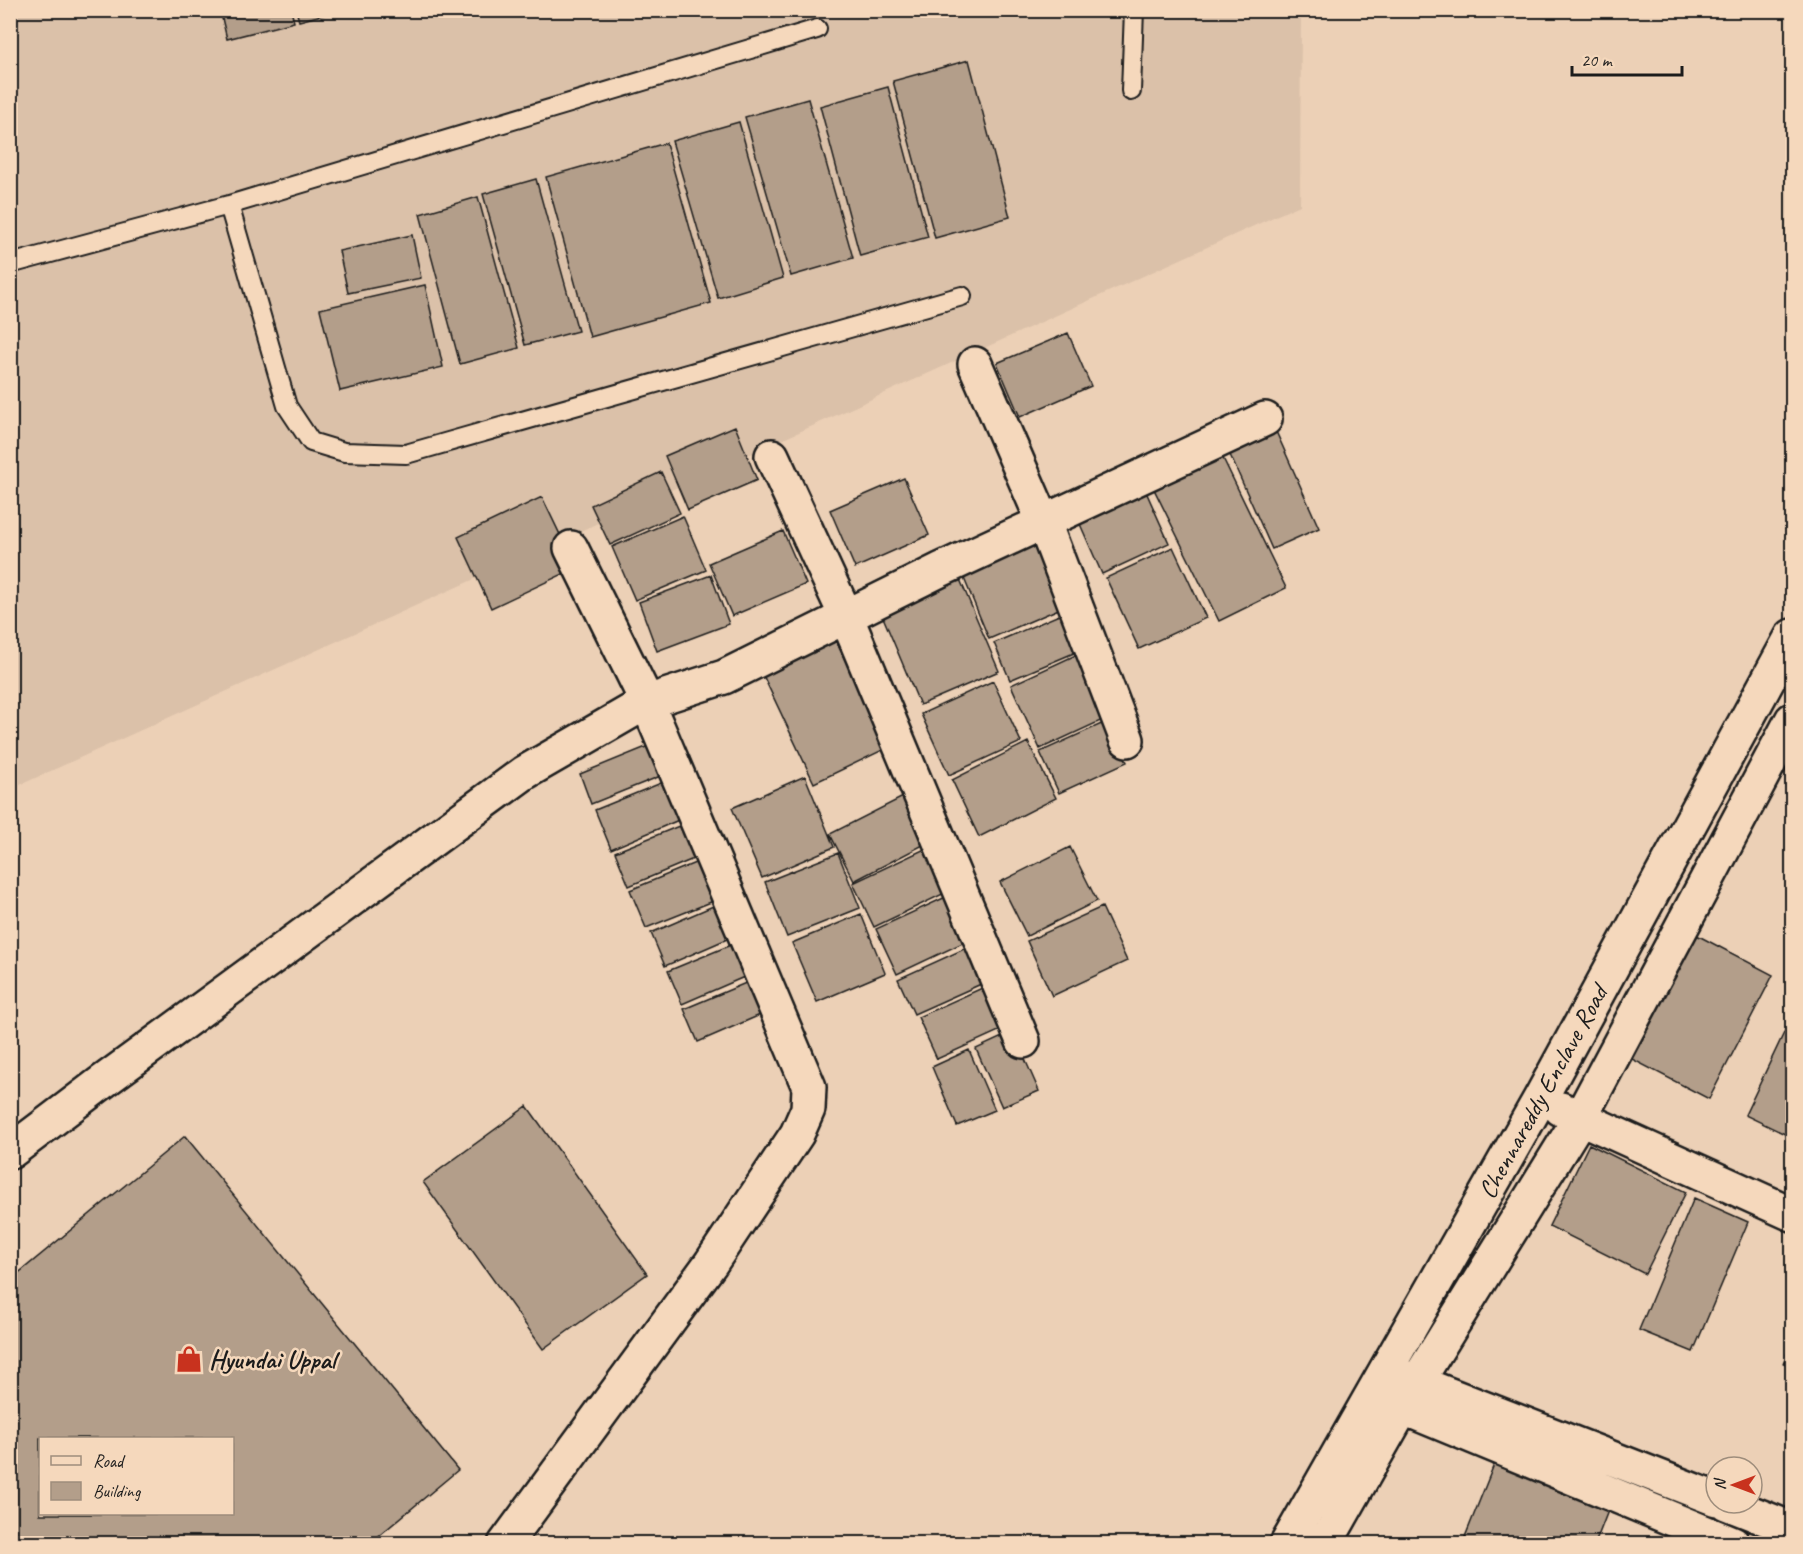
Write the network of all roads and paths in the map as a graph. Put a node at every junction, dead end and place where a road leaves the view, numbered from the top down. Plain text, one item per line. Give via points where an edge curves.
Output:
1 (1134, 10) edge
2 (817, 29) dead end
3 (1131, 91) dead end
4 (229, 206) junction
5 (10, 264) edge
6 (962, 296) dead end
7 (975, 364) dead end
8 (1265, 419) dead end
9 (772, 456) dead end
10 (1044, 523) junction
11 (571, 548) dead end
12 (846, 616) junction
13 (1792, 636) edge
14 (647, 702) junction
15 (1792, 720) edge
16 (1126, 740) dead end
17 (1023, 1041) dead end
18 (1540, 1099) junction
19 (1580, 1118) junction
20 (10, 1152) edge
21 (1792, 1214) edge
22 (1792, 1345) edge
23 (1784, 1364) dead end
24 (1379, 1382) junction
25 (1410, 1395) junction
26 (1523, 1440) junction
27 (1596, 1452) junction
28 (1582, 1482) junction
29 (1704, 1494) edge
30 (1749, 1515) edge
31 (1782, 1532) edge
32 (505, 1544) edge
33 (1287, 1544) edge
34 (1325, 1544) edge
35 (1733, 1544) edge

1 - 3 lane
2 - 4 lane
4 - 5 lane
4 - 6 lane via 286,406 311,442 344,452 406,454
7 - 10 street
8 - 10 street
9 - 12 street
10 - 12 street
10 - 16 street
11 - 14 street
12 - 14 street via 724,677
12 - 17 street
13 - 18 street, Chennareddy Enclave Road
14 - 20 street via 524,773
14 - 32 street via 809,1087 808,1109 797,1134 711,1263
15 - 19 street, Chennareddy Enclave Road
18 - 19 street
18 - 24 street, Chennareddy Enclave Road
19 - 21 street
19 - 25 street, Chennareddy Enclave Road
22 - 23 path
24 - 25 street
24 - 33 street, Chennareddy Enclave Road
25 - 26 street
25 - 34 street, Chennareddy Enclave Road
26 - 27 street
26 - 28 street
27 - 28 street
27 - 29 street
28 - 35 street
30 - 31 street

